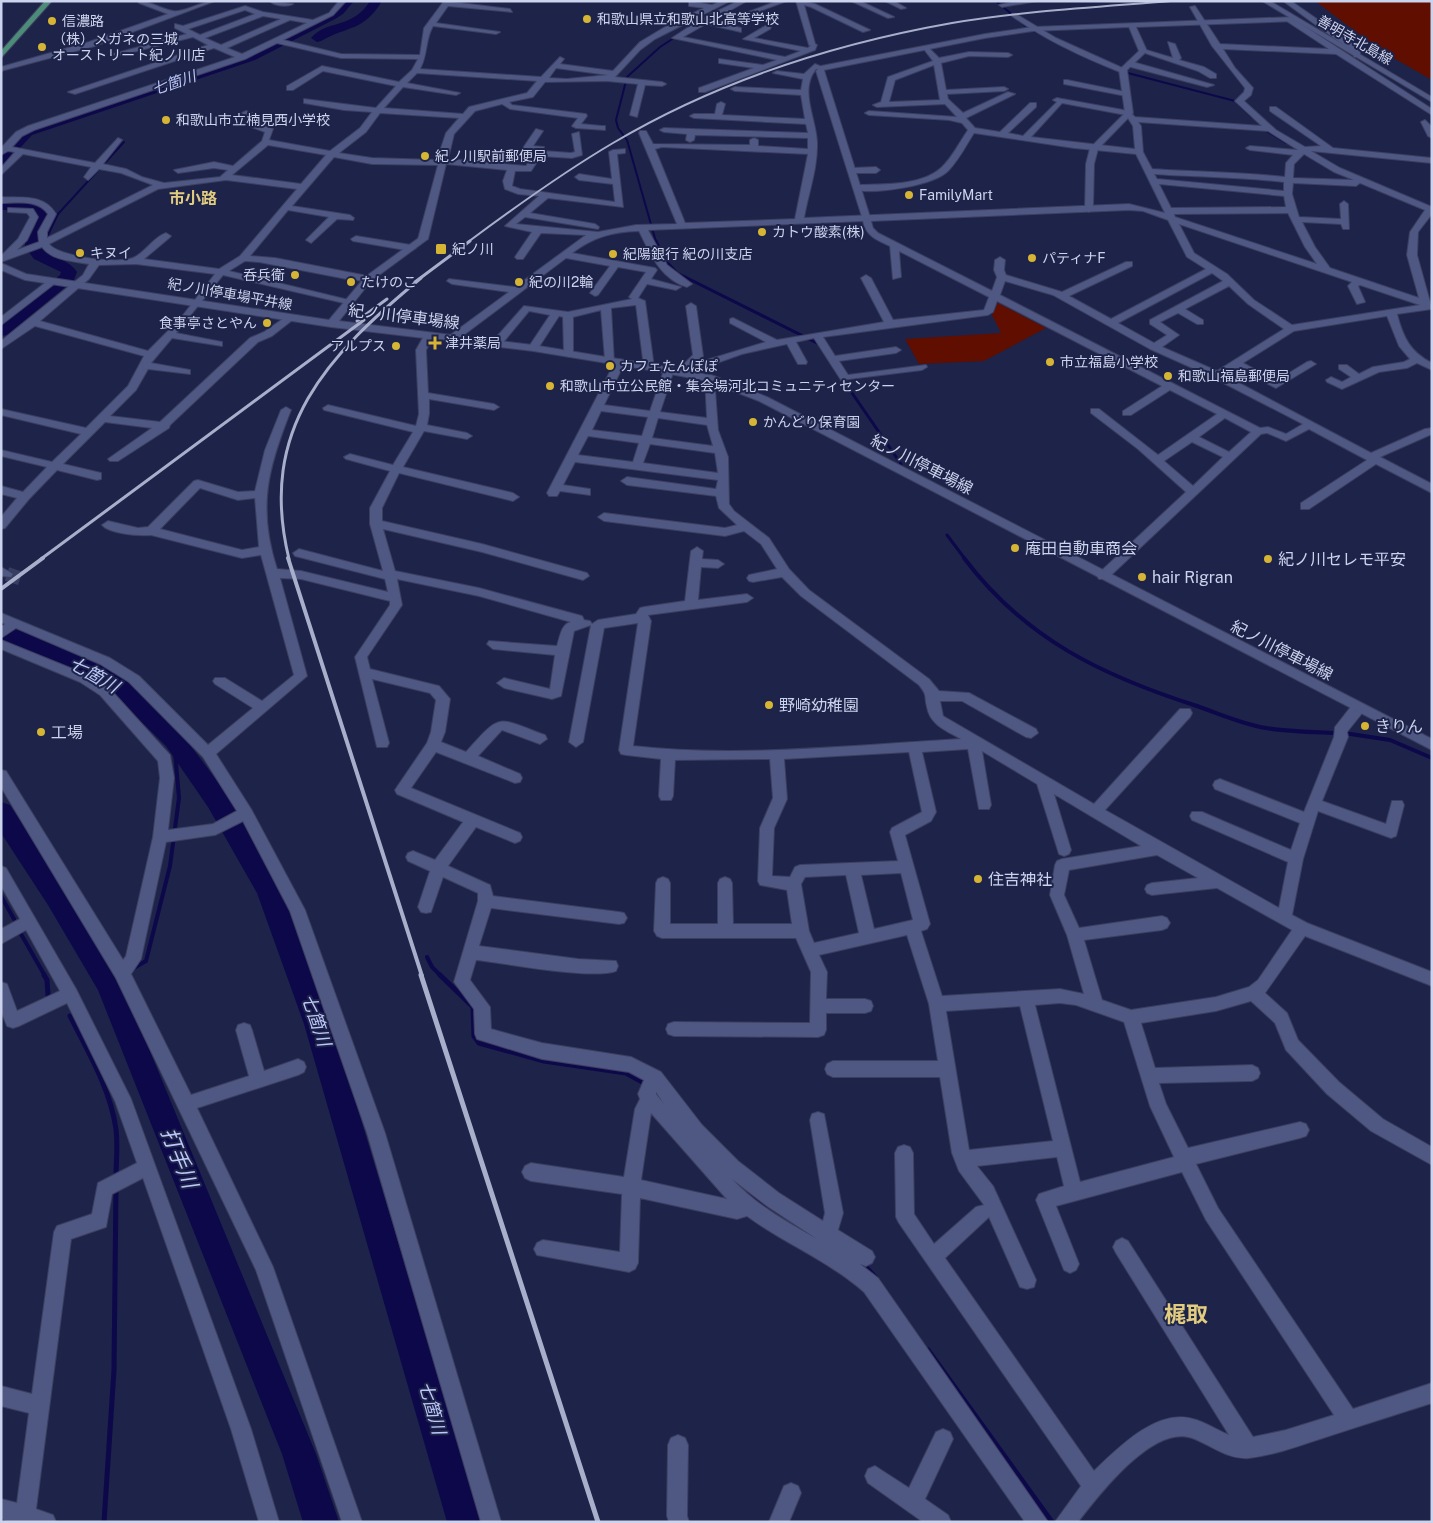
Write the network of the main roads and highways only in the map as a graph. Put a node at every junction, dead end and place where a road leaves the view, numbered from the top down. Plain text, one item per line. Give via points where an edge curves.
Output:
1 (40, 1) edge
2 (49, 1) edge
3 (1, 45) edge
4 (1, 56) edge

1 - 3 main road
2 - 4 main road

